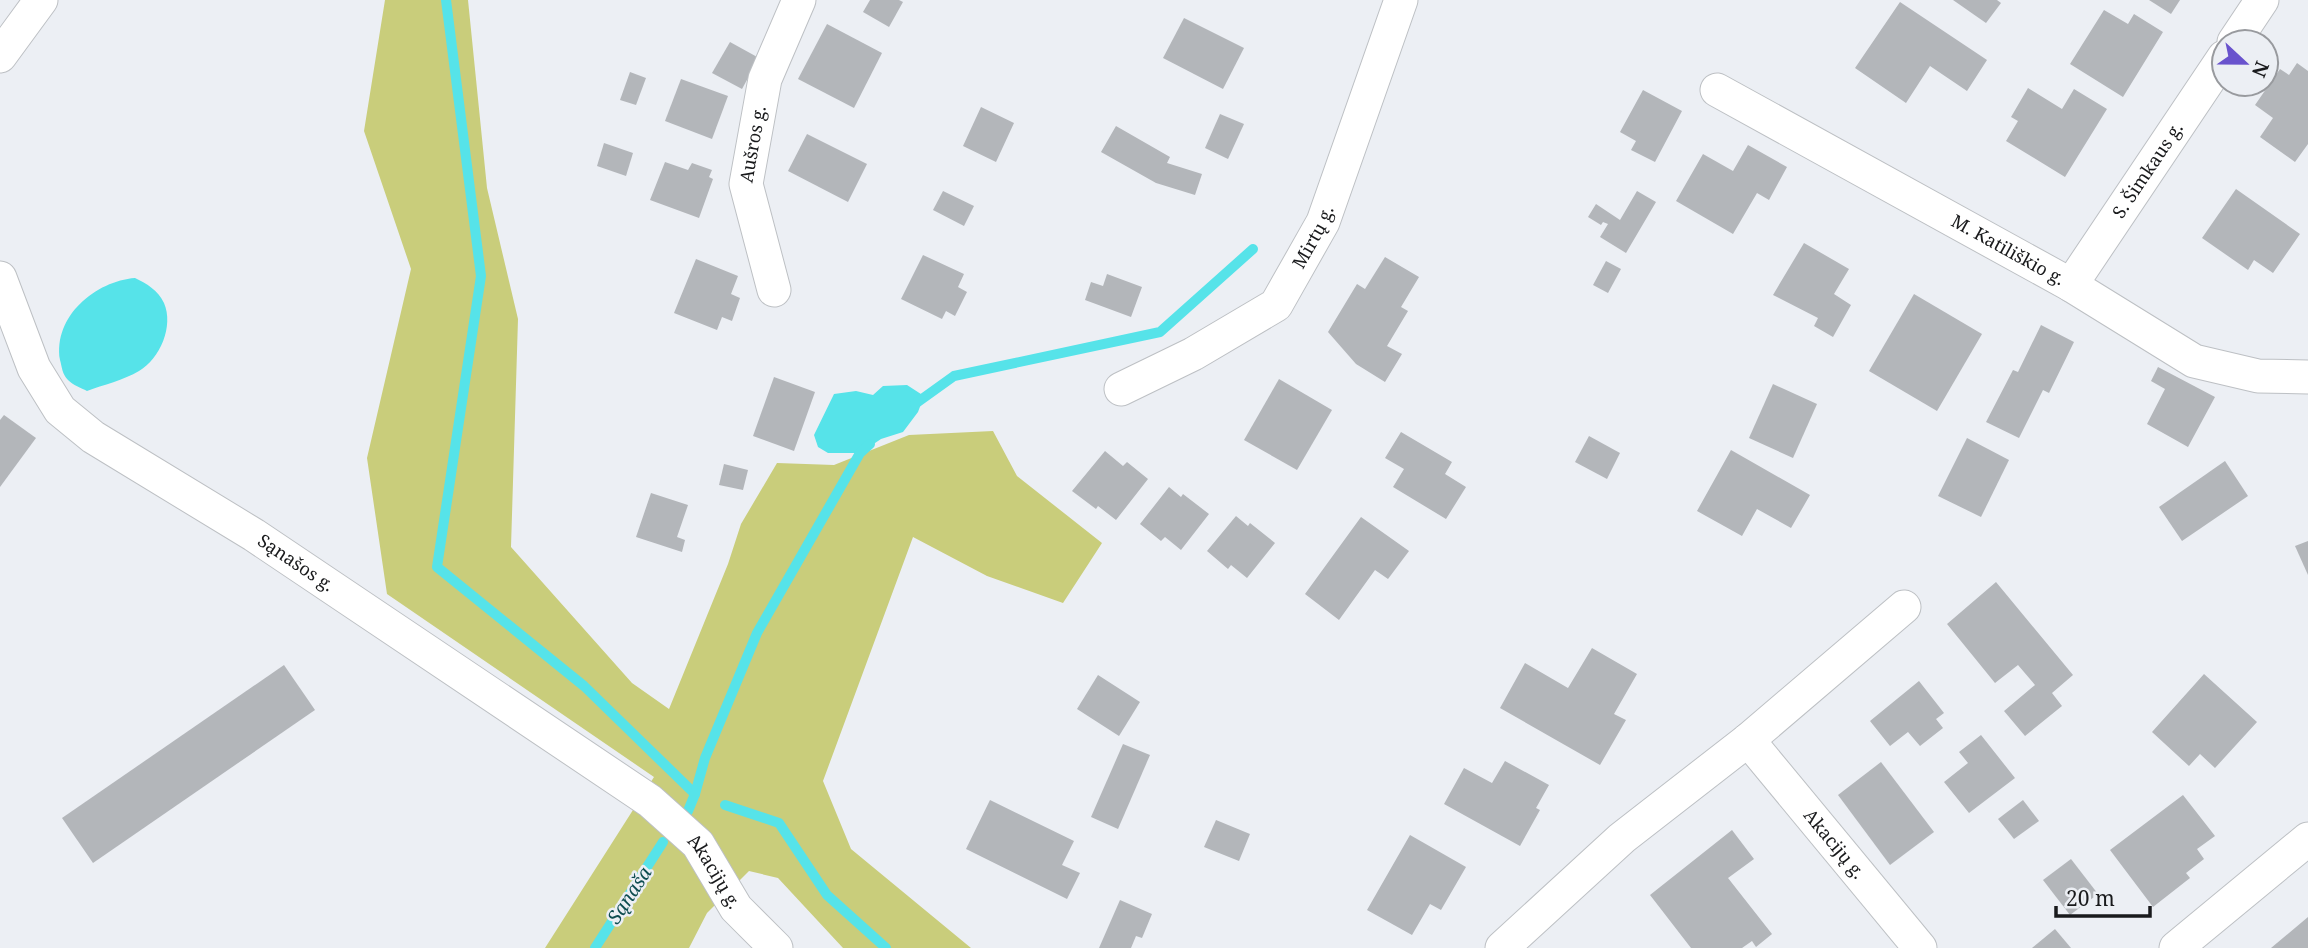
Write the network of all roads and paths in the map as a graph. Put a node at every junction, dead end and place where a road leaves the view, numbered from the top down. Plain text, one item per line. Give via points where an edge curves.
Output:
1 (41, 0) edge
2 (799, 0) edge
3 (1402, 0) edge
4 (2262, 0) edge
5 (2243, 28) edge
6 (0, 56) edge
7 (2210, 78) edge
8 (1717, 90) dead end
9 (0, 278) edge
10 (2071, 285) junction
11 (774, 290) dead end
12 (2308, 377) edge
13 (1121, 389) dead end
14 (1904, 607) dead end
15 (1748, 740) junction
16 (650, 800) joint
17 (2308, 839) edge
18 (776, 948) edge
19 (1502, 948) edge
20 (1920, 948) edge
21 (2176, 948) edge

1 - 6 street
2 - 11 street, Aušros g. via 765,79 746,184
3 - 13 street, Mirtų g. via 1324,222 1276,305 1194,354
4 - 5 street
7 - 10 street, S. Šimkaus g.
8 - 10 street, M. Katiliškio g.
9 - 16 street, Sąnašos g. via 34,368 61,410 93,437 254,535
10 - 12 street, M. Katiliškio g. via 2194,361 2258,376
14 - 15 street
15 - 19 street via 1622,838
15 - 20 street, Akacijų g.
16 - 18 street, Akacijų g. via 698,844 736,908
17 - 21 street

